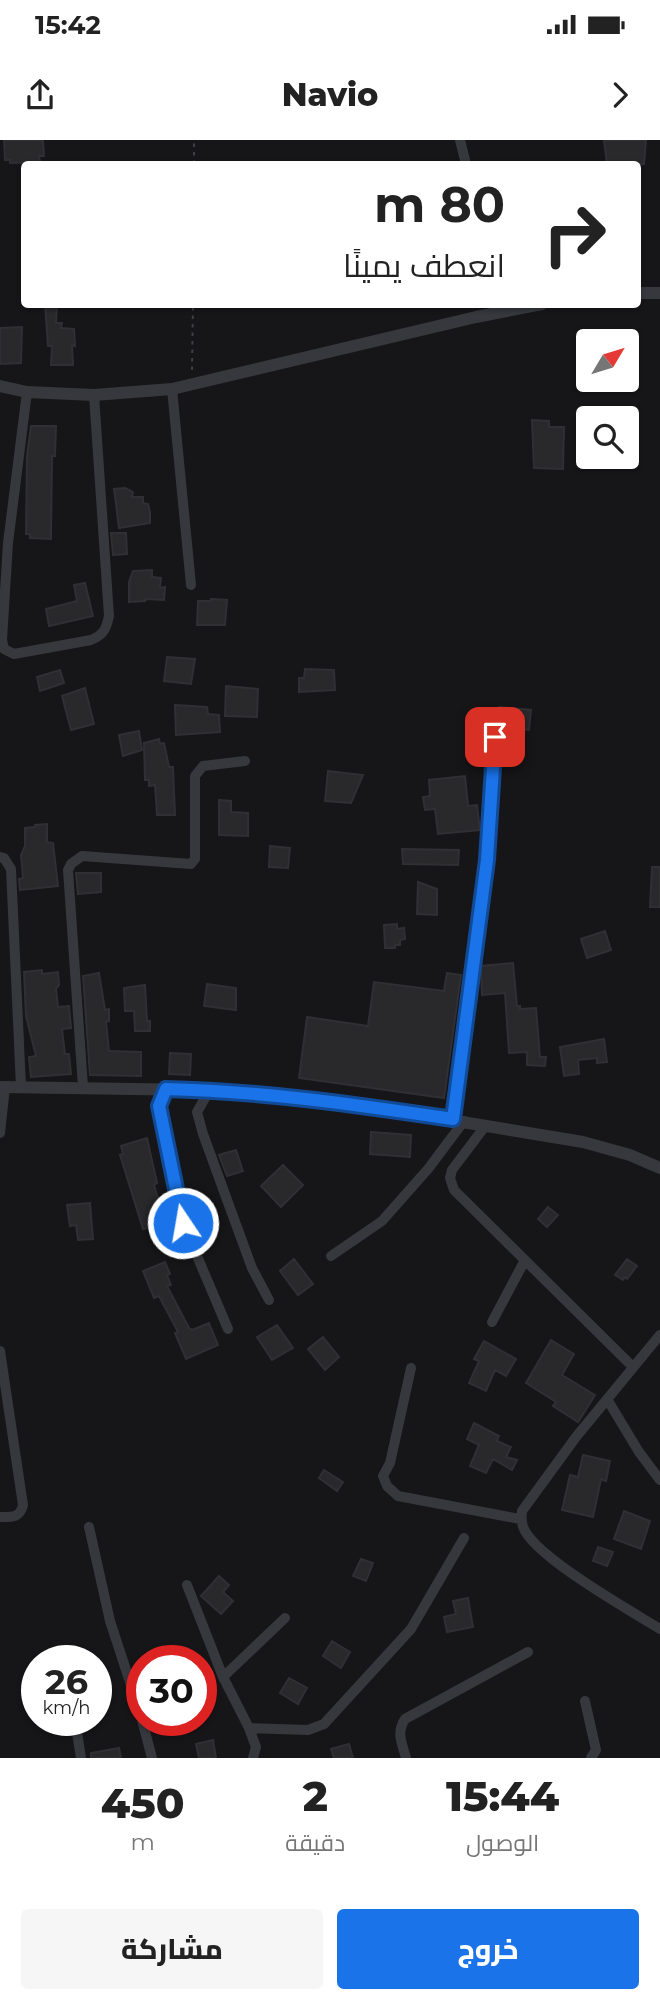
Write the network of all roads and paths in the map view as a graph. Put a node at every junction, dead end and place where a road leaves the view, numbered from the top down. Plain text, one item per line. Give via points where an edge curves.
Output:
1 (194, 140) edge
2 (460, 140) edge
3 (194, 161) edge
4 (465, 161) edge
5 (641, 293) edge
6 (660, 293) edge
7 (193, 308) edge
8 (504, 308) edge
9 (476, 311) edge
10 (192, 384) junction
11 (0, 386) edge
12 (173, 389) junction
13 (27, 392) junction
14 (94, 395) junction
15 (191, 585) dead end
16 (495, 737) dead end
17 (246, 761) dead end
18 (0, 857) edge
19 (2, 1087) edge
20 (21, 1087) junction
21 (83, 1087) junction
22 (166, 1089) junction
23 (209, 1091) junction
24 (459, 1120) junction
25 (486, 1125) junction
26 (0, 1133) edge
27 (660, 1168) edge
28 (331, 1256) dead end
29 (525, 1260) junction
30 (269, 1300) dead end
31 (492, 1322) dead end
32 (228, 1329) dead end
33 (660, 1335) edge
34 (0, 1350) edge
35 (633, 1367) junction
36 (411, 1368) dead end
37 (607, 1399) junction
38 (660, 1480) edge
39 (0, 1517) edge
40 (520, 1519) junction
41 (89, 1527) dead end
42 (464, 1538) dead end
43 (187, 1585) dead end
44 (285, 1618) dead end
45 (660, 1629) edge
46 (528, 1652) dead end
47 (126, 1670) edge
48 (223, 1677) junction
49 (585, 1701) dead end
50 (249, 1728) junction
51 (78, 1736) edge
52 (146, 1736) edge
53 (81, 1758) edge
54 (152, 1758) edge
55 (253, 1758) edge
56 (406, 1758) edge
57 (591, 1758) edge

1 - 3 path
2 - 4 street
5 - 6 street
7 - 10 path
8 - 9 street
9 - 10 street
10 - 12 street
11 - 13 street
12 - 14 street
12 - 15 street
13 - 14 street
13 - 14 street via 8,543 2,640 4,649 14,654 91,640 107,628
16 - 24 street via 487,860
17 - 21 street via 203,766 195,776 195,859 191,864 82,856 68,870
18 - 20 street via 11,869
19 - 20 street
19 - 26 street
20 - 21 street
21 - 22 street
22 - 23 street
22 - 32 street via 159,1106 183,1223
23 - 24 street
23 - 30 street via 197,1112 203,1134 252,1268
24 - 25 street
24 - 28 street via 428,1169 382,1221
25 - 27 street via 583,1142
25 - 29 street via 450,1178 454,1190
29 - 31 street
29 - 35 street
33 - 35 street
34 - 39 street via 23,1505 15,1517
35 - 37 street
36 - 40 street via 390,1463 383,1476 387,1486 398,1496
37 - 38 street
37 - 40 street
40 - 45 street via 526,1533 552,1559
41 - 47 street
42 - 50 street via 411,1629 324,1724 308,1730
43 - 48 street
44 - 48 street
46 - 56 street via 405,1719 399,1735
48 - 50 street
49 - 57 street via 596,1750
50 - 55 street via 256,1747
51 - 53 street
52 - 54 street

